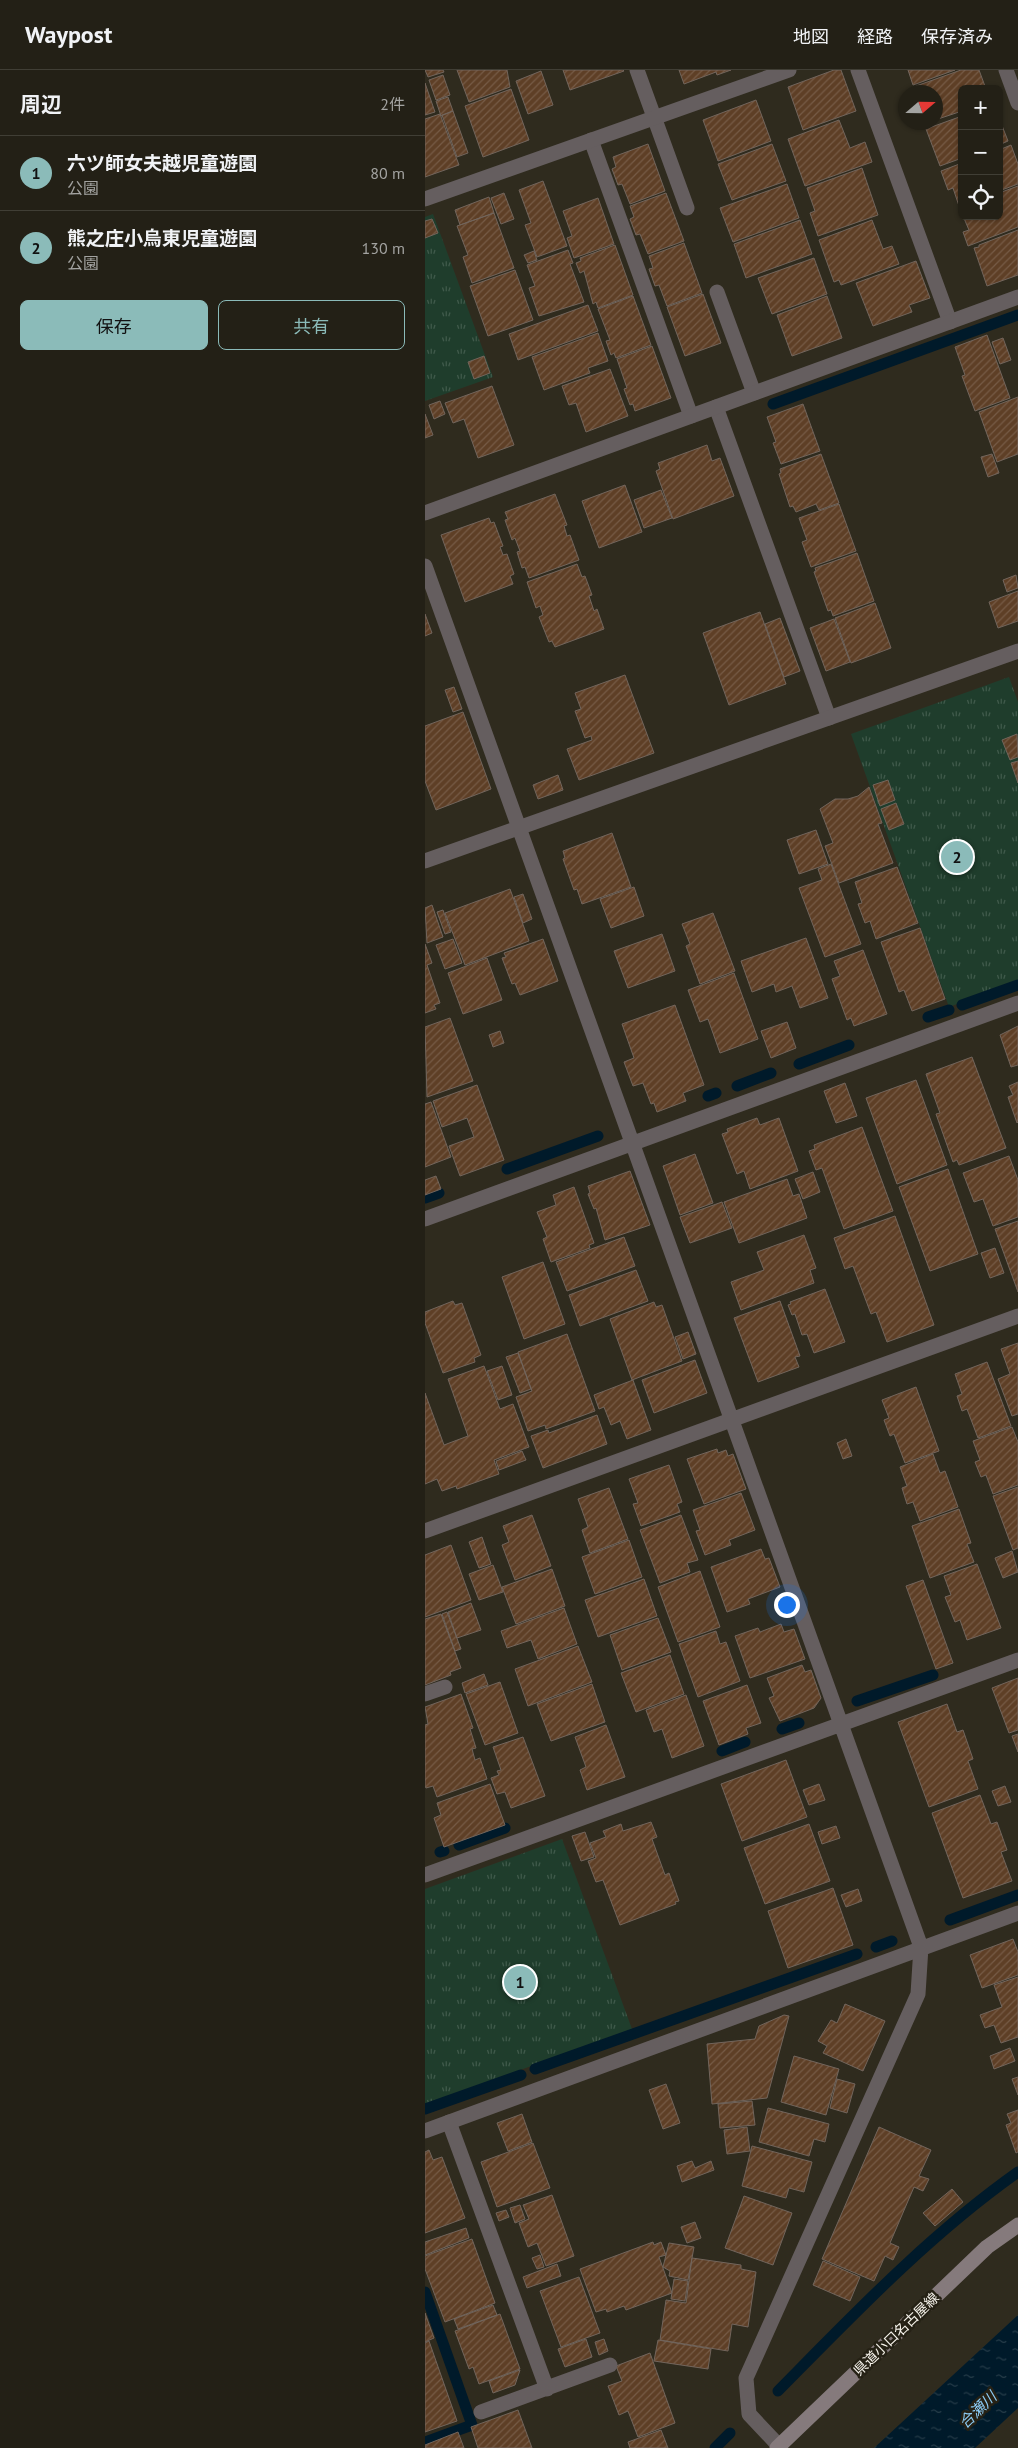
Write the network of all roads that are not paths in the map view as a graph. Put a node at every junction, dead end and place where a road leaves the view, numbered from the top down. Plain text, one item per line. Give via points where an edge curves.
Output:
1 (637, 70) edge
2 (789, 70) edge
3 (858, 70) edge
4 (1006, 70) edge
5 (1018, 103) edge
6 (654, 118) junction
7 (591, 140) junction
8 (425, 199) edge
9 (687, 208) dead end
10 (717, 292) dead end
11 (1018, 297) edge
12 (950, 322) junction
13 (754, 393) junction
14 (716, 407) junction
15 (691, 416) junction
16 (425, 513) edge
17 (425, 566) edge
18 (1018, 651) edge
19 (829, 718) junction
20 (519, 827) junction
21 (425, 861) edge
22 (1018, 1003) edge
23 (632, 1142) junction
24 (425, 1218) edge
25 (1018, 1316) edge
26 (732, 1421) junction
27 (425, 1531) edge
28 (1018, 1660) edge
29 (445, 1688) dead end
30 (425, 1694) edge
31 (841, 1724) junction
32 (425, 1874) edge
33 (1018, 1913) edge
34 (921, 1947) junction
35 (449, 2122) junction
36 (425, 2131) edge
37 (1018, 2225) edge
38 (610, 2365) dead end
39 (547, 2389) junction
40 (481, 2412) dead end
41 (778, 2447) edge

1 - 6 street
2 - 6 street
3 - 12 street
4 - 5 street
6 - 7 street
6 - 9 street
7 - 8 street
7 - 15 street
10 - 13 street
11 - 12 street
12 - 13 street
13 - 14 street
14 - 15 street
14 - 19 street
15 - 16 street
17 - 20 street
18 - 19 street
19 - 20 street
20 - 21 street
20 - 23 street
22 - 23 street
23 - 24 street
23 - 26 street
25 - 26 street
26 - 27 street
26 - 31 street
28 - 31 street
29 - 30 street
31 - 32 street
31 - 34 street
33 - 34 street
34 - 35 street
34 - 41 street via 918,1994 746,2378 749,2414
35 - 36 street
35 - 39 street
37 - 41 main road, 県道小口名古屋線 via 987,2247
38 - 39 street
39 - 40 street

